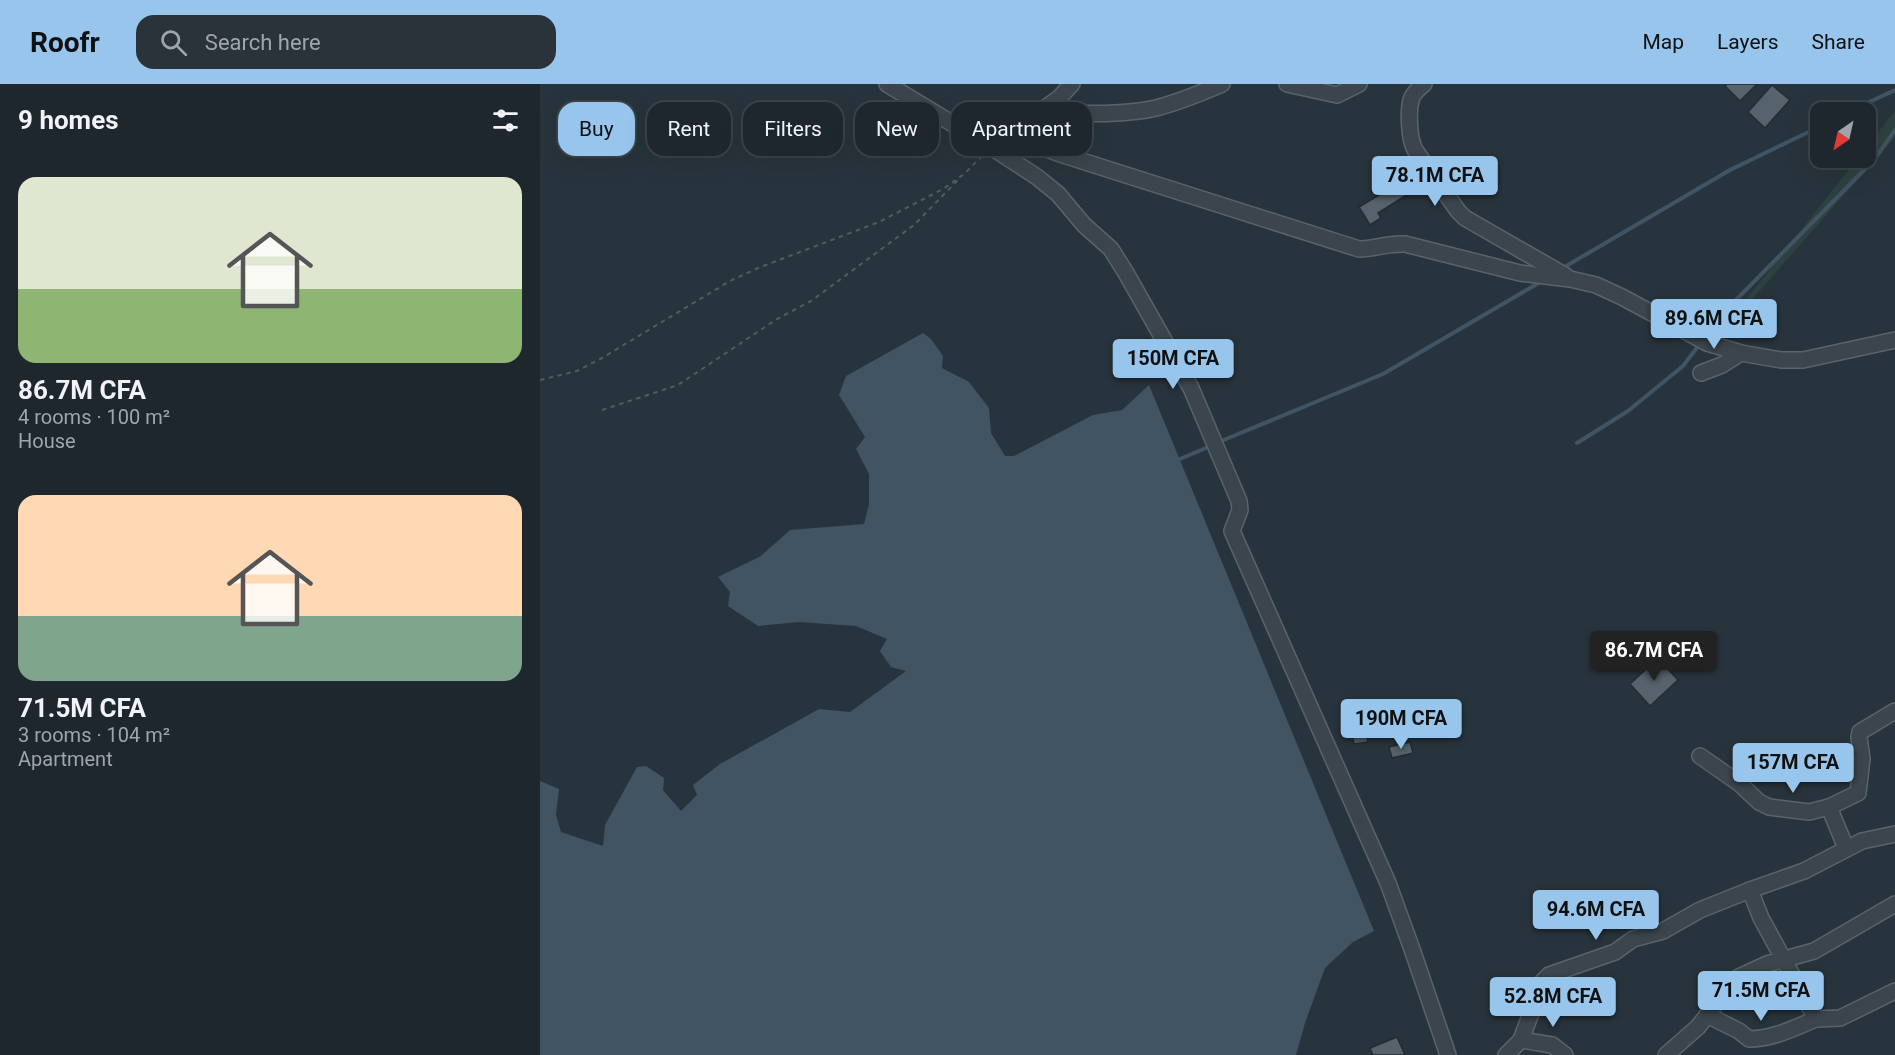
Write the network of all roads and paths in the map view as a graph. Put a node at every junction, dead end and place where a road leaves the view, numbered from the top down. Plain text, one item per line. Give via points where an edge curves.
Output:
1 (887, 84) edge
2 (1072, 84) edge
3 (1222, 84) edge
4 (1287, 84) edge
5 (1359, 84) edge
6 (1424, 84) edge
7 (1053, 102) edge
8 (1092, 112) edge
9 (951, 122) edge
10 (983, 156) edge
11 (1005, 156) edge
12 (1066, 156) edge
13 (964, 174) junction
14 (1570, 279) junction
15 (1895, 340) edge
16 (1740, 353) junction
17 (1701, 373) dead end
18 (540, 380) edge
19 (602, 410) dead end
20 (1895, 711) edge
21 (1700, 756) dead end
22 (1829, 807) junction
23 (1895, 834) edge
24 (1846, 848) junction
25 (1750, 890) junction
26 (1895, 904) edge
27 (1783, 960) junction
28 (1895, 990) edge
29 (1707, 1015) junction
30 (1816, 1018) junction
31 (1521, 1040) junction
32 (1448, 1055) edge
33 (1506, 1055) edge
34 (1565, 1055) edge
35 (1666, 1055) edge

1 - 9 street
2 - 7 street
3 - 8 street via 1150,109
4 - 5 street via 1337,95
6 - 14 street via 1411,100 1410,139 1458,210 1465,218
10 - 13 path
11 - 32 street via 1052,189 1111,249 1191,388 1240,505 1232,531 1388,883
12 - 14 street via 1359,249 1405,244 1528,274
13 - 18 path via 879,222 730,281 585,367
13 - 19 path via 914,225 811,301 678,385
14 - 16 street via 1607,290 1707,343
15 - 16 street via 1803,360
16 - 17 street
20 - 22 street via 1860,732 1858,794
21 - 22 street via 1769,807 1809,812
22 - 24 street
23 - 24 street
24 - 25 street via 1804,871
25 - 27 street
25 - 31 street via 1700,910 1663,931 1633,939 1615,952 1549,975 1543,981
26 - 27 street via 1814,951
27 - 29 street via 1735,980
27 - 30 street
28 - 30 street via 1840,1018
29 - 30 street via 1749,1039 1785,1032
29 - 35 street
31 - 33 street
31 - 34 street via 1552,1045

